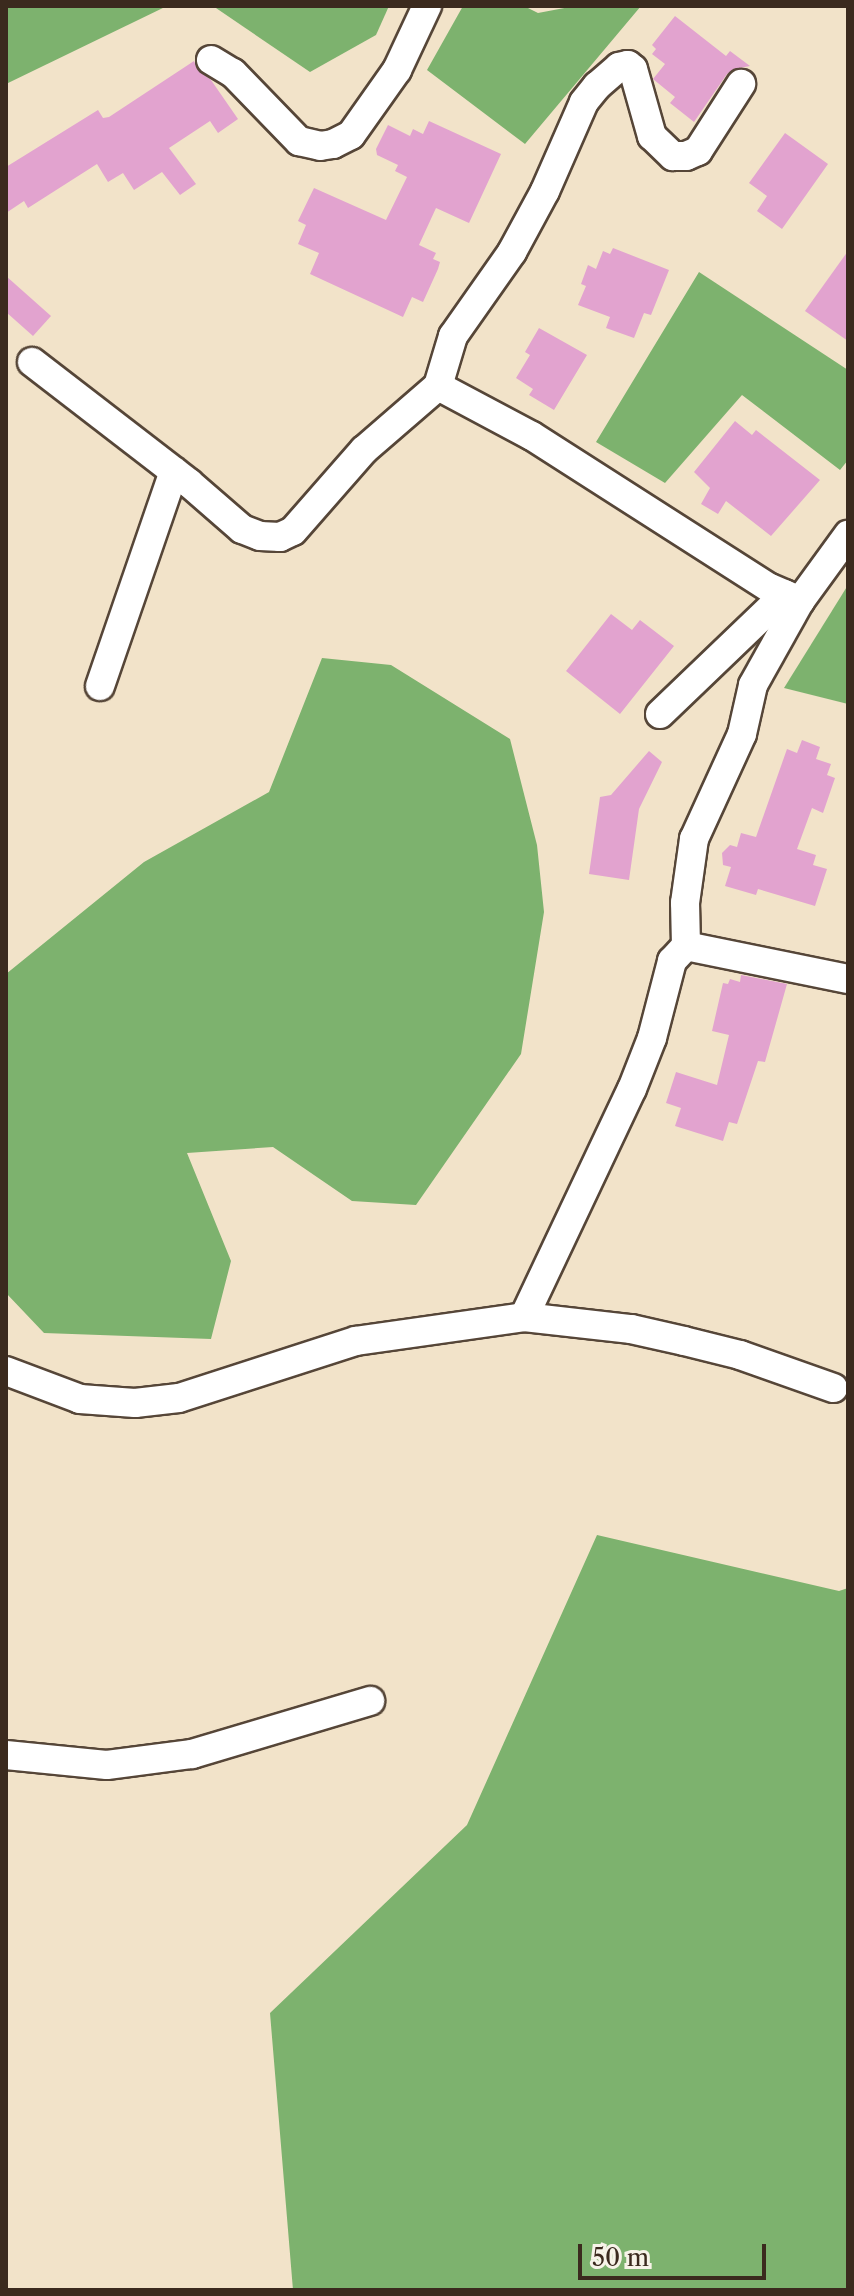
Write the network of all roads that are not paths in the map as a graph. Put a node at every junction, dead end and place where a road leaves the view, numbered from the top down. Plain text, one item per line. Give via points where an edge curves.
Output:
1 (427, 6) edge
2 (211, 60) dead end
3 (741, 84) dead end
4 (32, 362) dead end
5 (438, 386) junction
6 (174, 471) junction
7 (848, 535) edge
8 (793, 598) junction
9 (100, 686) dead end
10 (660, 714) dead end
11 (686, 946) junction
12 (848, 979) edge
13 (524, 1317) junction
14 (6, 1371) edge
15 (833, 1388) dead end
16 (370, 1701) dead end
17 (6, 1755) edge

1 - 2 street via 397,70 351,135 333,144 299,141 233,73
3 - 5 street via 698,151 686,156 673,156 652,136 628,65 597,86 584,102 512,252 453,336
4 - 6 street
5 - 6 street via 364,450 293,531 280,537 242,529
5 - 8 street via 532,436
6 - 9 street
7 - 8 street
8 - 10 street
8 - 11 street via 753,685 742,734 694,839 685,903
11 - 12 street
11 - 13 street via 672,961 652,1038 626,1103
13 - 14 street via 356,1341 179,1398 135,1403 80,1399
13 - 15 street via 631,1329 684,1341
16 - 17 street via 192,1754 107,1765

